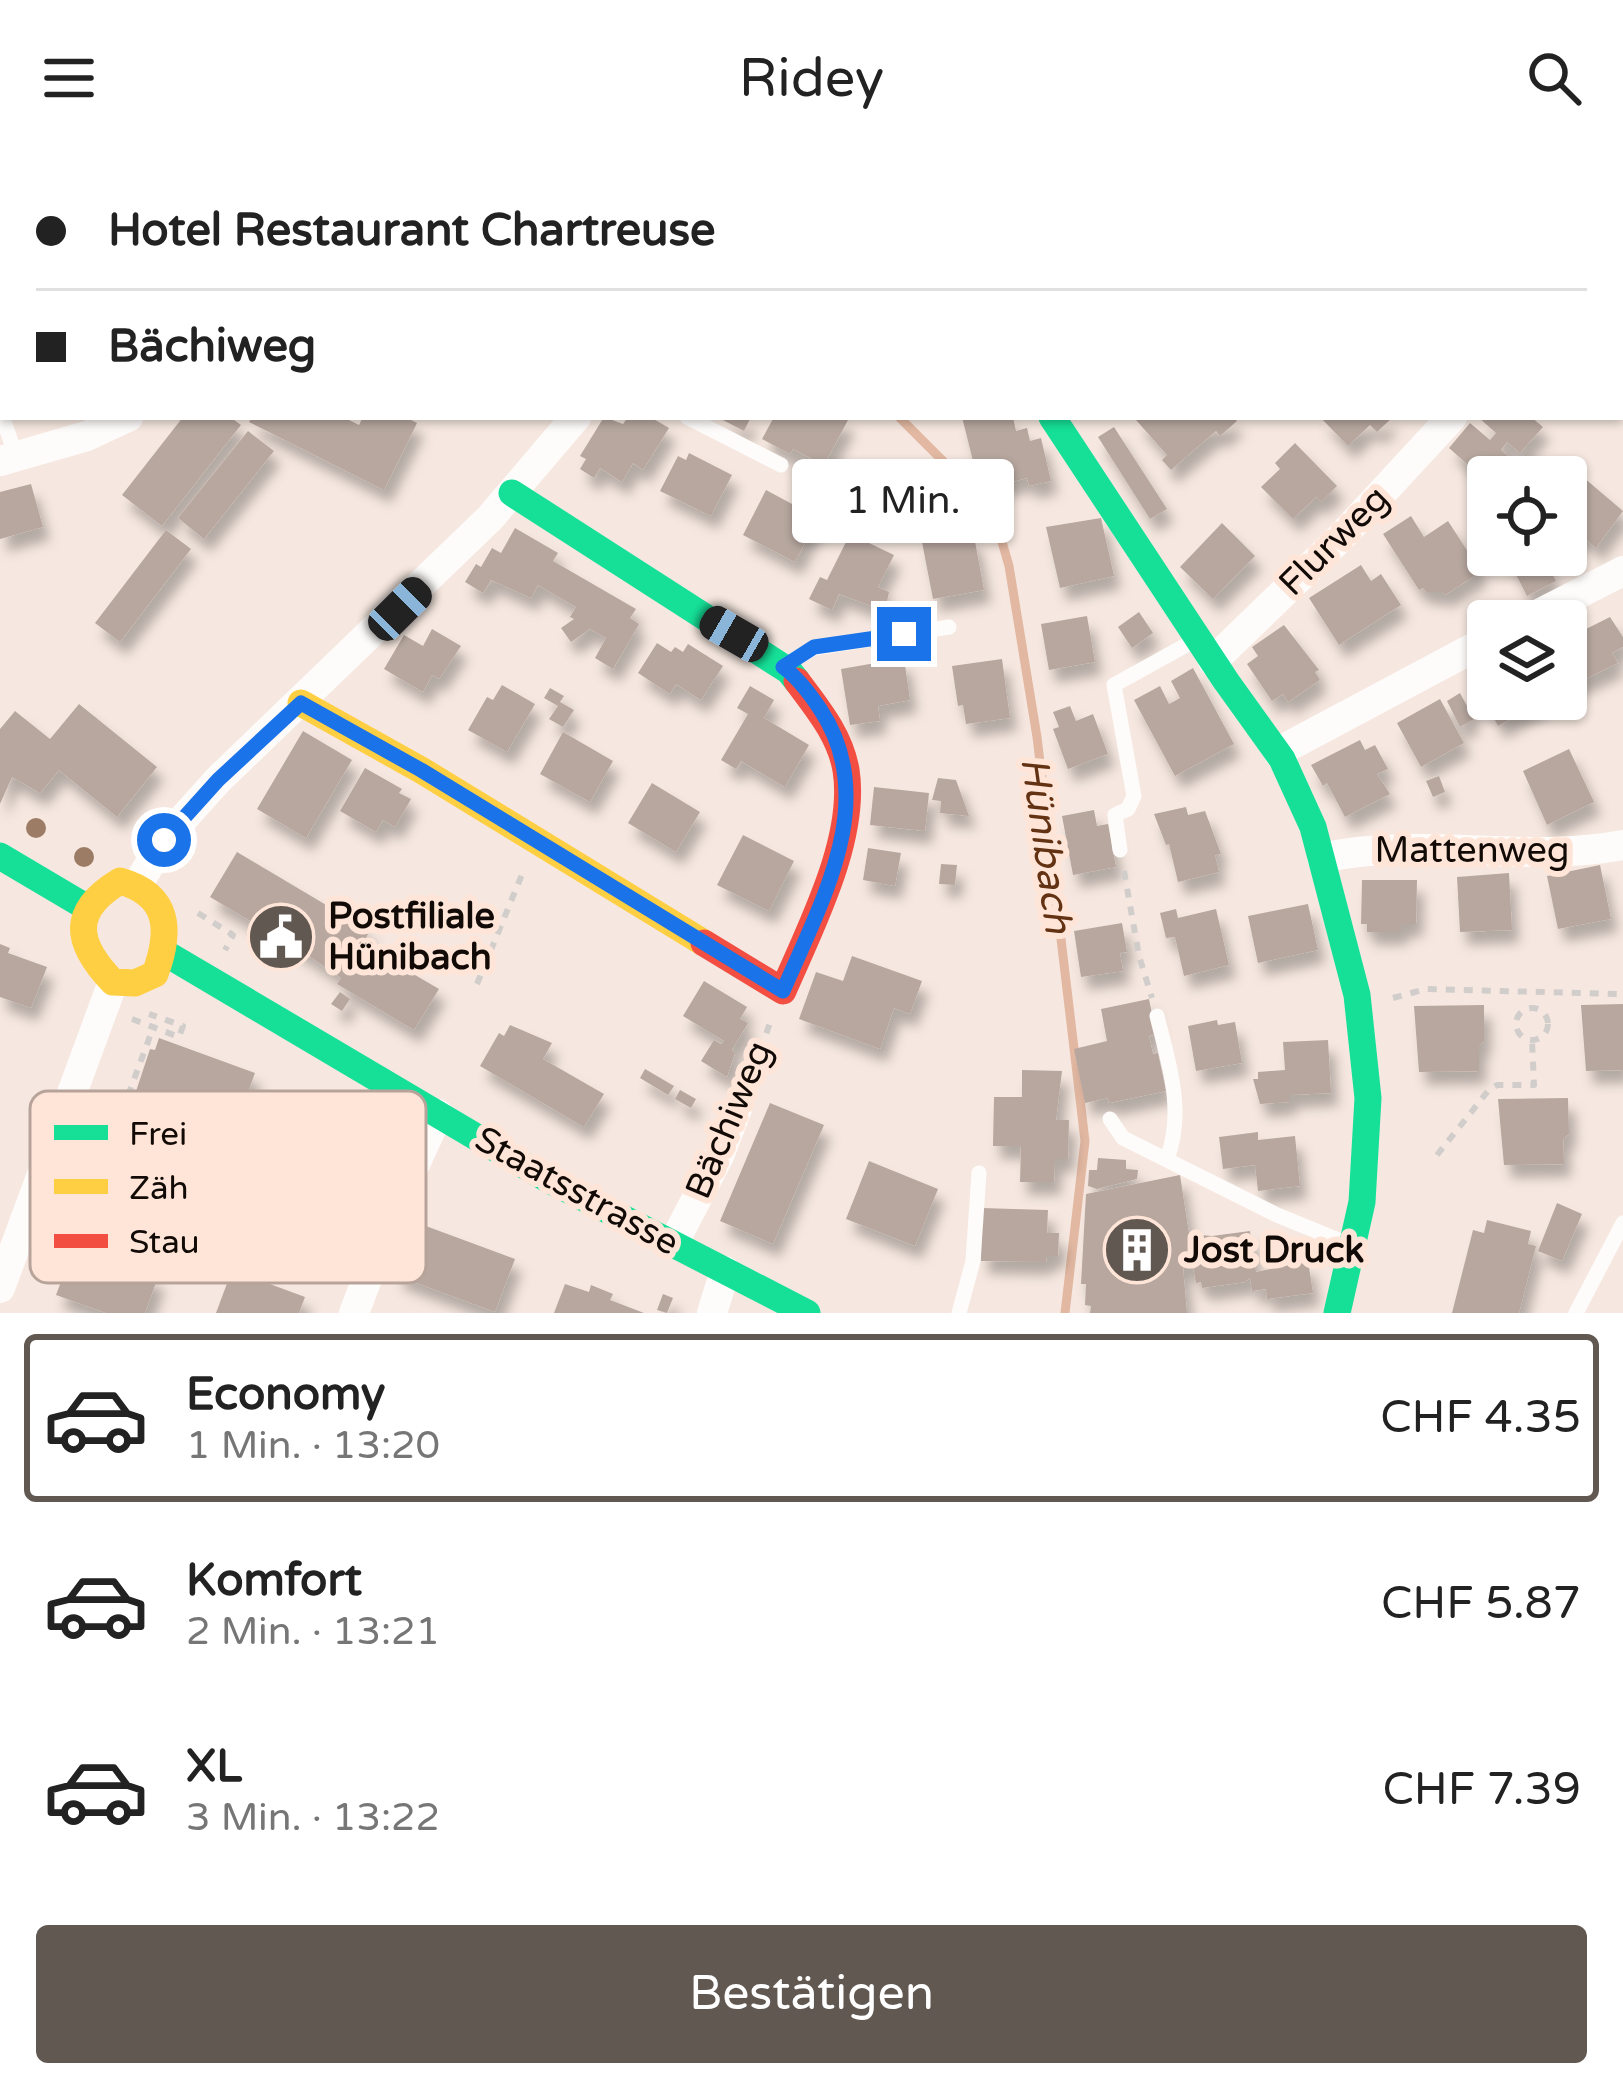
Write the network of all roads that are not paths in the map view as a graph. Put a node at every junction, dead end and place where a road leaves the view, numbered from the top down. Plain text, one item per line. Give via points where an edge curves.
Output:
1 (2, 420) edge
2 (122, 420) edge
3 (573, 420) edge
4 (693, 420) edge
5 (1054, 420) edge
6 (1449, 420) edge
7 (8, 459) edge
8 (781, 465) dead end
9 (512, 493) junction
10 (1623, 571) edge
11 (1566, 600) edge
12 (949, 627) dead end
13 (1205, 650) junction
14 (1467, 651) edge
15 (783, 667) junction
16 (301, 703) junction
17 (1278, 752) junction
18 (1623, 845) edge
19 (1120, 850) road end
20 (0, 856) edge
21 (1322, 858) junction
22 (138, 884) junction
23 (86, 908) junction
24 (164, 953) junction
25 (113, 982) junction
26 (1157, 1016) road end
27 (73, 1091) edge
28 (399, 1091) edge
29 (426, 1107) edge
30 (737, 1109) road end
31 (438, 1114) junction
32 (1110, 1119) dead end
33 (426, 1140) edge
34 (1167, 1160) junction
35 (979, 1173) dead end
36 (30, 1207) edge
37 (1623, 1223) edge
38 (674, 1244) junction
39 (1355, 1248) junction
40 (725, 1271) junction
41 (365, 1283) edge
42 (0, 1288) edge
43 (354, 1313) edge
44 (712, 1313) edge
45 (807, 1313) edge
46 (959, 1313) edge
47 (1336, 1313) edge
48 (1576, 1313) edge

1 - 7 lane
2 - 7 street
3 - 9 street
4 - 8 lane
5 - 13 street
6 - 13 street, Flurweg via 1342,536
9 - 15 street
9 - 16 street
10 - 11 street
12 - 15 lane via 814,647
13 - 17 street
13 - 19 lane via 1114,685 1134,796 1114,815
14 - 17 street
15 - 16 street via 830,725 849,788 839,851 783,991
16 - 22 street via 218,780 164,840
17 - 21 street
18 - 21 street, Mattenweg via 1525,853 1354,850
20 - 23 street
21 - 39 street via 1361,1008 1370,1129
22 - 23 street via 120,881
22 - 24 street via 160,910
23 - 25 street via 86,950
24 - 25 street via 155,974
24 - 28 street, Staatsstrasse
25 - 27 street
26 - 34 lane via 1177,1114
29 - 31 street, Staatsstrasse
30 - 38 street, Bächiweg
31 - 33 street
31 - 38 street, Staatsstrasse
32 - 34 lane via 1123,1138
34 - 39 lane
35 - 46 lane via 974,1261
36 - 42 street
37 - 48 lane
38 - 40 street, Staatsstrasse
39 - 47 street
40 - 44 street
40 - 45 street, Staatsstrasse
41 - 43 street

